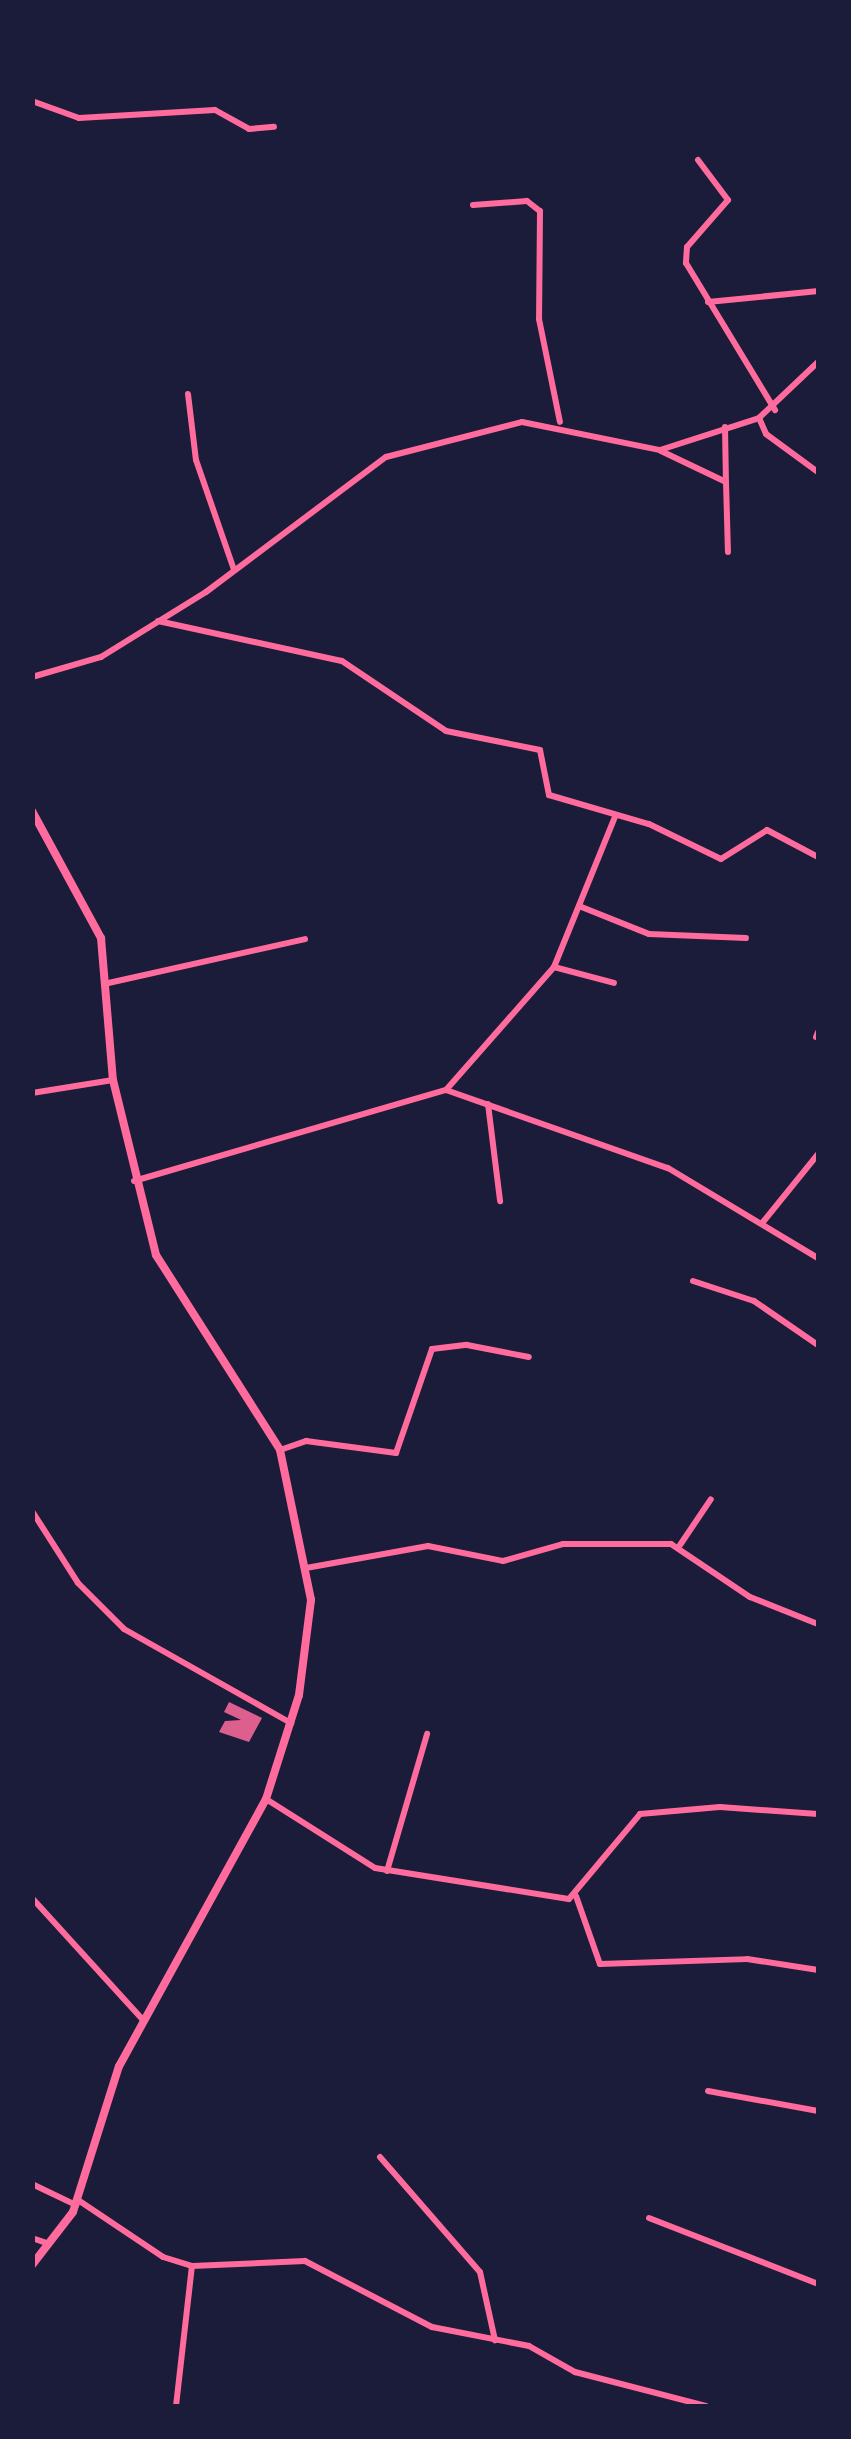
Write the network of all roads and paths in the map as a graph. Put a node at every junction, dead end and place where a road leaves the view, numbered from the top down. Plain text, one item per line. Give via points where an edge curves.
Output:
1 (32, 101) edge
2 (274, 127) dead end
3 (698, 160) dead end
4 (474, 205) dead end
5 (818, 291) edge
6 (708, 302) junction
7 (818, 362) edge
8 (188, 394) dead end
9 (774, 410) junction
10 (760, 418) junction
11 (560, 422) junction
12 (725, 427) junction
13 (660, 450) junction
14 (818, 472) edge
15 (726, 482) junction
16 (728, 552) dead end
17 (234, 570) junction
18 (157, 621) junction
19 (32, 676) edge
20 (32, 812) edge
21 (615, 816) junction
22 (818, 858) edge
23 (579, 906) junction
24 (746, 938) dead end
25 (305, 939) dead end
26 (554, 967) junction
27 (104, 984) junction
28 (614, 984) dead end
29 (113, 1080) junction
30 (446, 1090) junction
31 (32, 1093) edge
32 (488, 1104) junction
33 (818, 1154) edge
34 (134, 1181) junction
35 (500, 1201) dead end
36 (763, 1222) junction
37 (818, 1258) edge
38 (693, 1281) dead end
39 (818, 1345) edge
40 (528, 1358) dead end
41 (280, 1450) junction
42 (711, 1498) dead end
43 (32, 1511) edge
44 (680, 1545) junction
45 (306, 1568) junction
46 (818, 1624) edge
47 (291, 1723) junction
48 (427, 1734) dead end
49 (266, 1799) junction
50 (818, 1814) edge
51 (386, 1870) junction
52 (576, 1896) junction
53 (32, 1898) edge
54 (818, 1970) edge
55 (143, 2020) junction
56 (708, 2091) dead end
57 (818, 2111) edge
58 (380, 2157) dead end
59 (32, 2184) edge
60 (77, 2202) junction
61 (649, 2218) dead end
62 (32, 2238) edge
63 (49, 2244) junction
64 (32, 2264) edge
65 (192, 2266) junction
66 (818, 2284) edge
67 (495, 2340) junction
68 (176, 2406) edge
69 (706, 2406) edge

1 - 2 street via 78,118 216,110 248,130
3 - 6 street via 728,200 686,251
4 - 11 street via 527,201 540,212 540,319
5 - 6 street
6 - 9 street
7 - 9 street
8 - 17 street via 196,460
9 - 10 street
10 - 12 street
10 - 14 street via 766,434
11 - 13 street via 632,450
11 - 17 street via 488,425 386,457
12 - 13 street
12 - 15 street
13 - 15 street
15 - 16 street
17 - 18 street
18 - 19 street via 101,656
18 - 21 street via 342,661 384,697 446,731 540,750 549,795
20 - 27 street via 91,906
21 - 22 street via 721,859 767,830
21 - 23 street
23 - 24 street via 649,934
23 - 26 street
25 - 27 street
26 - 28 street
26 - 30 street
27 - 29 street
29 - 31 street
29 - 34 street
30 - 32 street
30 - 34 street
32 - 35 street
32 - 36 street via 637,1154
33 - 36 street
34 - 41 street via 166,1278
36 - 37 street
38 - 39 street via 754,1301
40 - 41 street via 467,1345 432,1349 396,1454 306,1441
41 - 45 street
42 - 44 street
43 - 47 street via 78,1583 124,1629
44 - 45 street via 563,1544 503,1561 428,1546
44 - 46 street via 750,1597
45 - 47 street via 310,1627
47 - 49 street
48 - 51 street
49 - 51 street via 355,1861
49 - 55 street
50 - 52 street via 720,1807 640,1814
51 - 52 street
52 - 54 street via 600,1964 747,1959
53 - 55 street
55 - 60 street via 105,2100
56 - 57 street
58 - 67 street via 480,2272
59 - 60 street
60 - 63 street
60 - 65 street via 135,2244
61 - 66 street
62 - 63 street
63 - 64 street
65 - 67 street via 305,2261 398,2313
65 - 68 street
67 - 69 street

